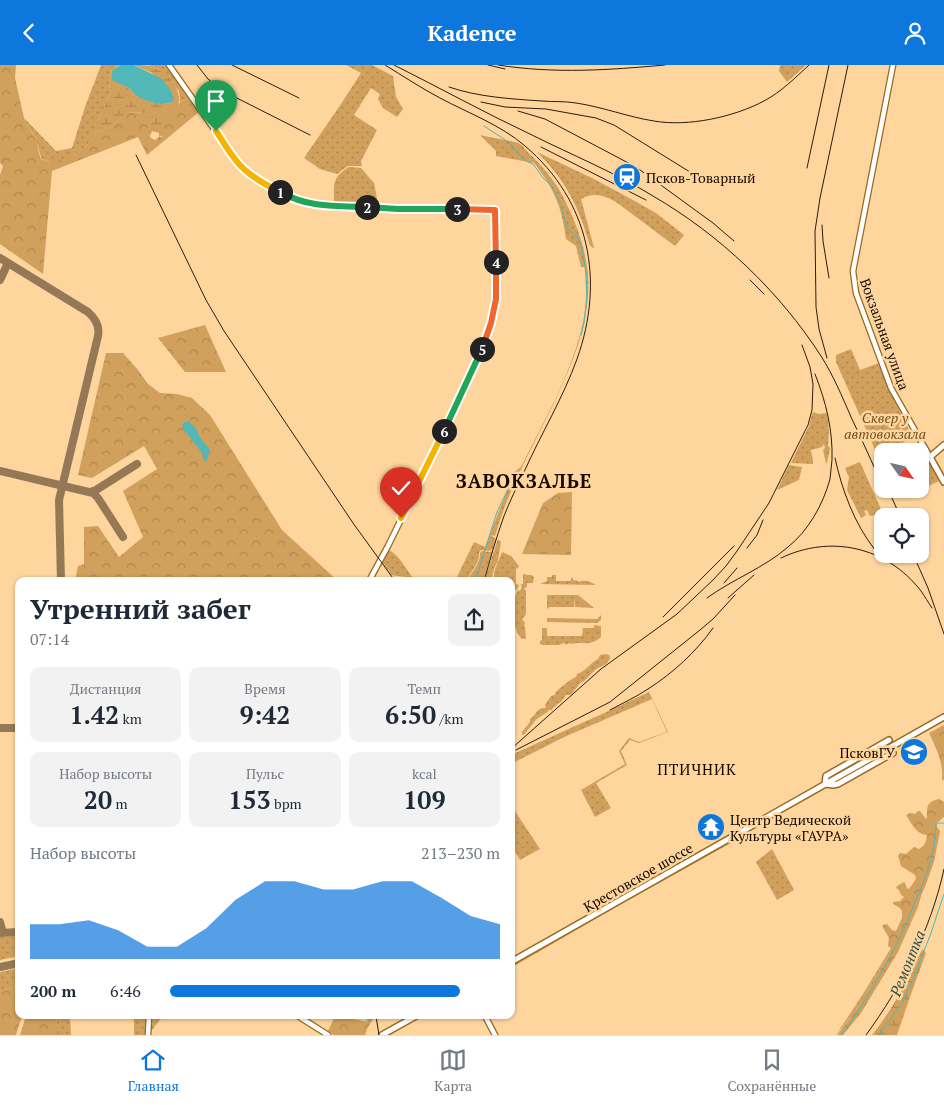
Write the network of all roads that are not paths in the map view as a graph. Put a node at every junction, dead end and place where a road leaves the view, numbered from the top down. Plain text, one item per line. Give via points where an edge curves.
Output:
1 (169, 65) edge
2 (893, 65) edge
3 (944, 445) edge
4 (930, 457) junction
5 (944, 482) edge
6 (371, 577) edge
7 (944, 717) edge
8 (889, 740) dead end
9 (893, 753) dead end
10 (825, 784) junction
11 (515, 960) edge
12 (149, 1019) edge
13 (303, 1019) edge
14 (411, 1019) edge
15 (487, 1019) edge
16 (148, 1035) edge
17 (328, 1035) edge
18 (382, 1035) edge
19 (495, 1035) edge

1 - 6 street via 238,163 256,178 291,198 329,206 495,210 496,299 486,340
2 - 4 street, Вокзальная улица via 853,275 856,293 891,388
3 - 4 main road
4 - 5 main road, Вокзальная улица
7 - 10 main road, Крестовское шоссе
8 - 10 main road via 826,776
9 - 10 main road via 838,784
10 - 11 main road, Крестовское шоссе
12 - 16 street
13 - 17 street
14 - 18 main road
15 - 19 street

